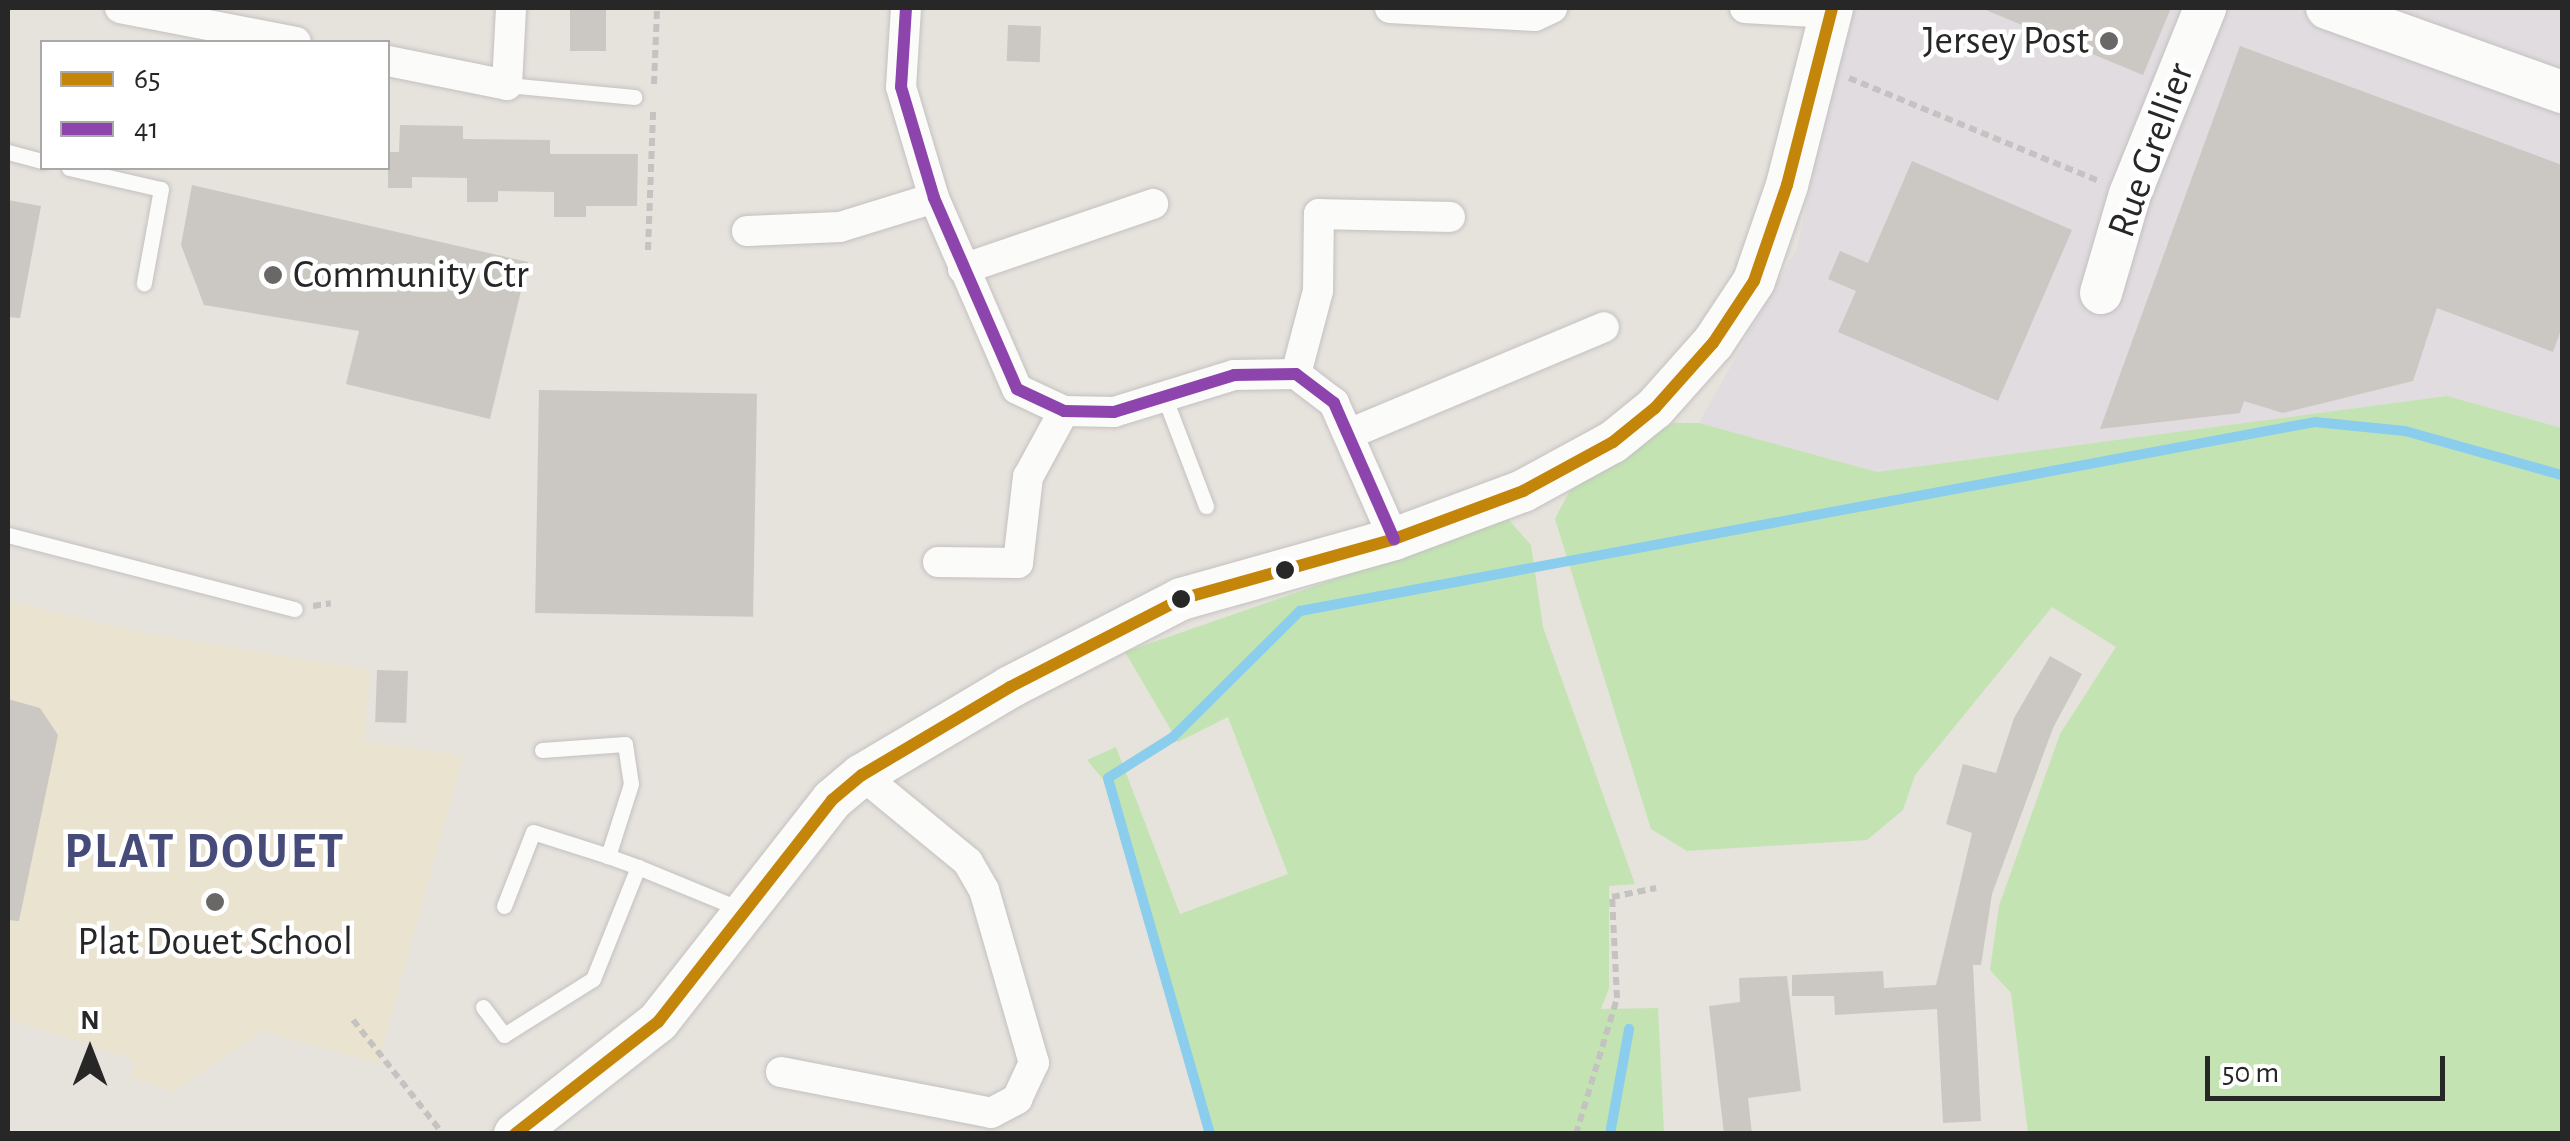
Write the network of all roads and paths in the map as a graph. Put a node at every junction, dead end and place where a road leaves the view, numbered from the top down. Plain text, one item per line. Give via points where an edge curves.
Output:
1 (120, 8) edge
2 (510, 8) edge
3 (657, 8) edge
4 (906, 8) edge
5 (1390, 8) edge
6 (1552, 8) edge
7 (1745, 8) edge
8 (2205, 8) edge
9 (2327, 8) edge
10 (1832, 10) edge
11 (286, 40) edge
12 (390, 61) edge
13 (1820, 66) junction
14 (508, 85) junction
15 (2562, 92) edge
16 (634, 98) dead end
17 (8, 152) edge
18 (40, 160) edge
19 (80, 170) edge
20 (2130, 194) junction
21 (934, 198) junction
22 (1153, 204) dead end
23 (1450, 216) dead end
24 (747, 231) dead end
25 (648, 250) dead end
26 (963, 269) junction
27 (144, 283) dead end
28 (2101, 293) dead end
29 (1604, 327) dead end
30 (1296, 374) junction
31 (1164, 396) junction
32 (1064, 411) junction
33 (1350, 432) junction
34 (1206, 506) dead end
35 (8, 535) edge
36 (1394, 539) junction
37 (938, 562) dead end
38 (296, 609) dead end
39 (542, 750) dead end
40 (862, 774) junction
41 (608, 856) junction
42 (638, 866) junction
43 (1656, 888) dead end
44 (504, 906) dead end
45 (748, 913) junction
46 (483, 1008) dead end
47 (353, 1020) dead end
48 (781, 1072) dead end
49 (528, 1130) edge
50 (443, 1134) edge
51 (1576, 1134) edge

1 - 11 street
2 - 14 street
3 - 25 path
4 - 21 street via 902,87
5 - 6 street via 1535,16
7 - 10 street
8 - 20 main road, Rue Grellier
9 - 15 main road
10 - 13 main road
12 - 14 street
13 - 20 path
13 - 36 main road via 1754,282 1686,376 1613,442 1524,491
14 - 16 lane
17 - 18 lane
19 - 27 lane via 160,189
20 - 28 main road, Rue Grellier
21 - 24 street via 840,227
21 - 26 street
22 - 26 street
23 - 30 street via 1319,214 1318,290
26 - 32 street via 1017,389
29 - 33 street
30 - 31 street via 1234,375
30 - 33 street via 1334,403
31 - 32 street via 1114,412
31 - 34 lane
32 - 37 street via 1028,477 1018,563
33 - 36 street
35 - 38 lane
36 - 40 main road via 1182,599 1010,687
39 - 41 lane via 625,744 631,784
40 - 45 main road via 832,800
40 - 48 street via 968,862 984,890 1034,1063 1016,1100 992,1113
41 - 42 lane
41 - 44 lane via 532,832
42 - 45 lane
42 - 46 lane via 592,979 504,1035
43 - 51 path via 1612,897 1616,998
45 - 49 main road via 658,1022
47 - 50 path

